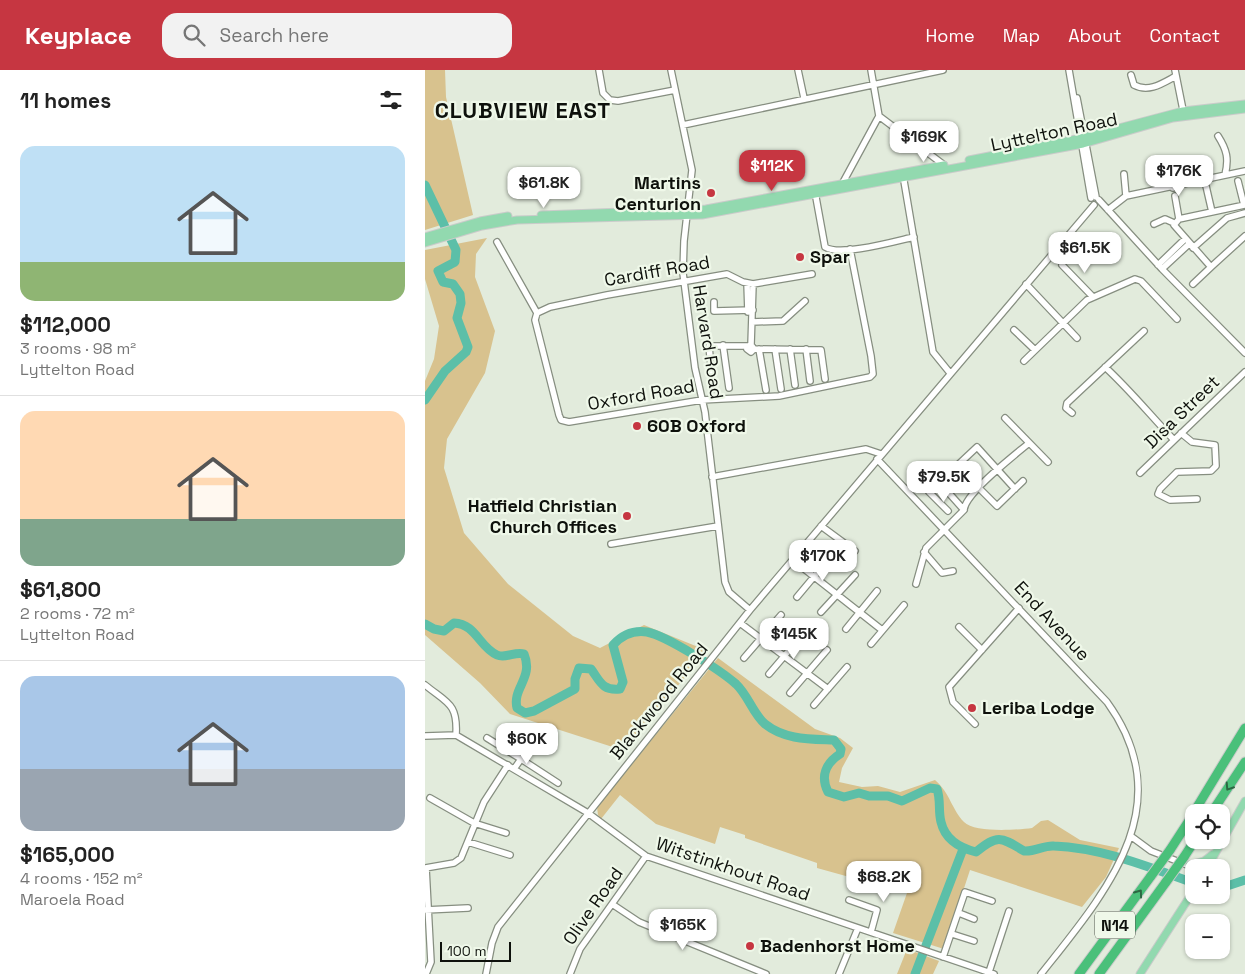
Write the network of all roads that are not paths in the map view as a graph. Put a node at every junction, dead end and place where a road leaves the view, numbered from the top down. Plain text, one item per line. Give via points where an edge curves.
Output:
1 (599, 70) edge
2 (671, 70) edge
3 (798, 70) edge
4 (871, 70) edge
5 (943, 70) edge
6 (1069, 72) edge
7 (1176, 73) edge
8 (1131, 75) dead end
9 (874, 84) junction
10 (675, 90) junction
11 (804, 98) junction
12 (1245, 104) edge
13 (1245, 109) edge
14 (1184, 114) junction
15 (879, 116) junction
16 (683, 125) junction
17 (1218, 136) dead end
18 (1084, 140) junction
19 (1168, 163) dead end
20 (944, 165) junction
21 (1245, 171) edge
22 (1124, 174) dead end
23 (903, 175) junction
24 (1225, 175) junction
25 (1238, 181) dead end
26 (1206, 186) dead end
27 (841, 187) junction
28 (1173, 188) junction
29 (815, 192) junction
30 (1127, 196) junction
31 (1175, 196) dead end
32 (1095, 202) junction
33 (1245, 205) edge
34 (1107, 209) junction
35 (1211, 212) junction
36 (1245, 213) edge
37 (687, 214) junction
38 (1177, 221) junction
39 (1155, 224) dead end
40 (915, 236) junction
41 (1245, 236) edge
42 (425, 237) edge
43 (434, 237) junction
44 (497, 242) dead end
45 (425, 243) edge
46 (1189, 244) junction
47 (850, 249) junction
48 (1062, 266) dead end
49 (1160, 267) junction
50 (1211, 267) junction
51 (812, 274) dead end
52 (683, 280) junction
53 (750, 284) junction
54 (1026, 284) junction
55 (1193, 284) dead end
56 (1093, 297) junction
57 (714, 302) dead end
58 (805, 302) dead end
59 (537, 313) junction
60 (751, 314) junction
61 (1177, 319) dead end
62 (1063, 322) junction
63 (1014, 330) dead end
64 (1144, 331) dead end
65 (1077, 338) dead end
66 (723, 345) junction
67 (753, 347) junction
68 (775, 349) junction
69 (790, 349) junction
70 (806, 349) junction
71 (1035, 350) junction
72 (1245, 353) edge
73 (1024, 361) dead end
74 (1105, 367) junction
75 (1245, 372) edge
76 (950, 373) junction
77 (825, 379) dead end
78 (810, 381) dead end
79 (795, 385) dead end
80 (713, 388) dead end
81 (729, 388) dead end
82 (781, 389) dead end
83 (766, 390) dead end
84 (702, 400) junction
85 (1072, 413) dead end
86 (1005, 418) dead end
87 (1181, 433) junction
88 (1174, 440) junction
89 (1029, 443) junction
90 (879, 457) junction
91 (1047, 462) dead end
92 (999, 471) junction
93 (1139, 473) dead end
94 (712, 476) junction
95 (1023, 481) dead end
96 (939, 482) junction
97 (979, 488) junction
98 (1015, 489) junction
99 (1197, 499) dead end
100 (964, 510) junction
101 (948, 511) dead end
102 (717, 526) junction
103 (821, 526) junction
104 (944, 530) junction
105 (611, 544) dead end
106 (855, 551) dead end
107 (924, 552) junction
108 (833, 554) dead end
109 (793, 560) junction
110 (953, 571) dead end
111 (855, 575) dead end
112 (814, 576) junction
113 (916, 584) dead end
114 (877, 591) dead end
115 (836, 595) junction
116 (797, 597) dead end
117 (903, 605) dead end
118 (1019, 608) junction
119 (750, 610) junction
120 (821, 612) dead end
121 (859, 612) junction
122 (781, 614) dead end
123 (740, 623) junction
124 (959, 627) dead end
125 (846, 629) dead end
126 (882, 630) junction
127 (804, 633) dead end
128 (761, 639) junction
129 (871, 644) dead end
130 (827, 650) dead end
131 (982, 650) junction
132 (783, 657) junction
133 (744, 658) dead end
134 (847, 667) dead end
135 (806, 673) junction
136 (769, 674) dead end
137 (425, 685) edge
138 (828, 690) junction
139 (790, 693) dead end
140 (814, 705) dead end
141 (975, 724) dead end
142 (1245, 728) edge
143 (456, 735) junction
144 (425, 736) edge
145 (487, 738) dead end
146 (521, 759) junction
147 (1245, 762) edge
148 (507, 765) junction
149 (514, 769) junction
150 (558, 783) dead end
151 (430, 798) dead end
152 (1245, 801) edge
153 (1199, 804) edge
154 (1217, 804) edge
155 (1245, 806) edge
156 (588, 813) junction
157 (474, 823) junction
158 (1185, 827) edge
159 (506, 833) dead end
160 (1131, 836) junction
161 (468, 842) junction
162 (1189, 849) edge
163 (1217, 850) junction
164 (510, 855) dead end
165 (646, 856) junction
166 (1207, 859) edge
167 (1212, 859) edge
168 (1217, 859) edge
169 (1185, 863) edge
170 (426, 868) edge
171 (849, 900) dead end
172 (992, 900) dead end
173 (612, 904) junction
174 (1185, 904) edge
175 (1189, 904) edge
176 (468, 908) dead end
177 (427, 910) edge
178 (1009, 911) dead end
179 (959, 913) junction
180 (975, 919) dead end
181 (857, 928) junction
182 (871, 932) junction
183 (952, 934) junction
184 (974, 941) dead end
185 (942, 957) junction
186 (991, 973) edge
187 (426, 974) edge
188 (486, 974) edge
189 (569, 974) edge
190 (766, 974) edge
191 (839, 974) edge
192 (1041, 974) edge
193 (1079, 974) edge
194 (1099, 974) edge
195 (1141, 974) edge

1 - 10 street via 603,93 614,101
2 - 10 street, Harvard Road
3 - 11 street
4 - 9 street
5 - 9 street
6 - 18 street
7 - 8 street via 1159,85 1140,88 1134,85
7 - 14 street
9 - 11 street
9 - 15 street
10 - 16 street, Harvard Road
11 - 16 street
12 - 14 main road, Lyttelton Road
13 - 14 main road, Lyttelton Road
14 - 18 main road, Lyttelton Road
15 - 20 street
15 - 27 street
16 - 37 street, Harvard Road via 692,170
17 - 24 street via 1227,152
18 - 20 main road, Lyttelton Road
18 - 23 main road, Lyttelton Road
18 - 32 street
19 - 28 street
20 - 23 main road, Lyttelton Road
21 - 24 street
22 - 30 street
23 - 27 main road, Lyttelton Road
23 - 40 street
24 - 28 street
25 - 33 street
26 - 35 street
27 - 29 main road, Lyttelton Road
28 - 30 street
29 - 37 main road, Lyttelton Road
29 - 47 street via 827,248
30 - 34 street
31 - 38 street
32 - 34 street
32 - 54 street, Blackwood Road
33 - 35 street
34 - 49 street
35 - 38 street
36 - 46 street via 1227,218
37 - 43 main road, Lyttelton Road via 514,216 480,220
37 - 52 street, Harvard Road
38 - 39 street via 1165,220
38 - 46 street via 1175,227
40 - 47 street
40 - 76 street via 933,352
41 - 50 street
42 - 43 main road, Lyttelton Road
43 - 45 main road, Lyttelton Road
44 - 59 street
46 - 49 street
46 - 50 street
47 - 84 street, Oxford Road via 873,374 859,381 779,396
48 - 56 street
49 - 72 street
50 - 55 street
51 - 53 street
52 - 53 street, Cardiff Road via 727,274
52 - 59 street, Cardiff Road via 550,307
52 - 84 street, Harvard Road
53 - 60 street
54 - 62 street
54 - 76 street, Blackwood Road
56 - 61 street via 1138,279
56 - 62 street
57 - 60 street via 714,314
58 - 60 street via 785,320
59 - 84 street, Oxford Road via 535,320 561,420 576,422
60 - 67 street
62 - 65 street
62 - 71 street
63 - 71 street
64 - 74 street
66 - 67 street
66 - 80 street via 709,347
66 - 81 street
67 - 68 street
67 - 83 street
68 - 69 street
68 - 82 street
69 - 70 street
69 - 79 street
70 - 77 street via 822,351
70 - 78 street
71 - 73 street
74 - 85 street via 1067,403 1066,408
74 - 88 street
75 - 87 street, Disa Street
76 - 90 street, Blackwood Road
84 - 94 street, Harvard Road
86 - 89 street
87 - 88 street, Disa Street
87 - 99 street via 1192,442 1215,445 1216,466 1211,471 1177,472 1158,494 1170,500
88 - 93 street, Disa Street
89 - 91 street
89 - 92 street
90 - 94 street via 866,450
90 - 103 street, Blackwood Road
90 - 104 street, End Avenue
92 - 96 street via 977,447
92 - 97 street
92 - 98 street
94 - 102 street, Harvard Road
95 - 98 street
96 - 100 street
96 - 101 street via 929,492
97 - 98 street via 997,506
97 - 100 street via 965,503
100 - 104 street
102 - 105 street
102 - 119 street, Harvard Road via 726,588
103 - 106 street
103 - 109 street, Blackwood Road
104 - 107 street
104 - 118 street, End Avenue
107 - 110 street via 942,573
107 - 113 street
108 - 112 street
109 - 112 street
109 - 119 street, Blackwood Road
111 - 115 street
112 - 115 street
112 - 116 street
114 - 121 street
115 - 120 street
115 - 121 street
117 - 126 street
118 - 131 street
118 - 160 street, End Avenue via 1107,702 1125,730 1137,775 1136,814
119 - 123 street, Blackwood Road
121 - 125 street
121 - 126 street
122 - 128 street
123 - 128 street
123 - 156 street, Blackwood Road
124 - 131 street
126 - 129 street
127 - 132 street
128 - 132 street
128 - 133 street
130 - 135 street
131 - 141 street via 949,690 953,702
132 - 135 street
132 - 136 street
134 - 138 street
135 - 138 street
135 - 139 street
137 - 143 street via 453,707
138 - 140 street
142 - 153 highway, N14
143 - 144 street
143 - 148 street, Witstinkhout Road
145 - 146 street
146 - 149 street
146 - 150 street
147 -> 154 highway
148 - 149 street, Witstinkhout Road
148 - 157 street
149 - 156 street, Witstinkhout Road
151 - 157 street
152 - 163 main road
155 - 168 main road
156 - 165 street, Witstinkhout Road
156 - 188 street, Blackwood Road via 498,928
157 - 159 street
157 - 161 street
193 -> 158 highway, N14, bridge
160 - 169 street via 1151,851
160 - 192 street via 1103,893
161 - 164 street
161 - 170 street via 457,862
162 - 194 highway, N14, bridge
163 - 166 main road
163 - 167 main road
165 - 173 street, Olive Road
165 - 181 street, Witstinkhout Road
170 - 177 street
171 - 182 street via 877,910
172 - 179 street via 967,892
173 - 189 street, Olive Road via 580,949
173 - 190 street via 639,922
174 - 195 main road
175 - 195 main road
176 - 177 street
177 - 187 street via 431,962
178 - 186 street
179 - 180 street
179 - 183 street
181 - 182 street, Witstinkhout Road
181 - 191 street
182 - 185 street, Witstinkhout Road
183 - 184 street
183 - 185 street
185 - 186 street, Witstinkhout Road

